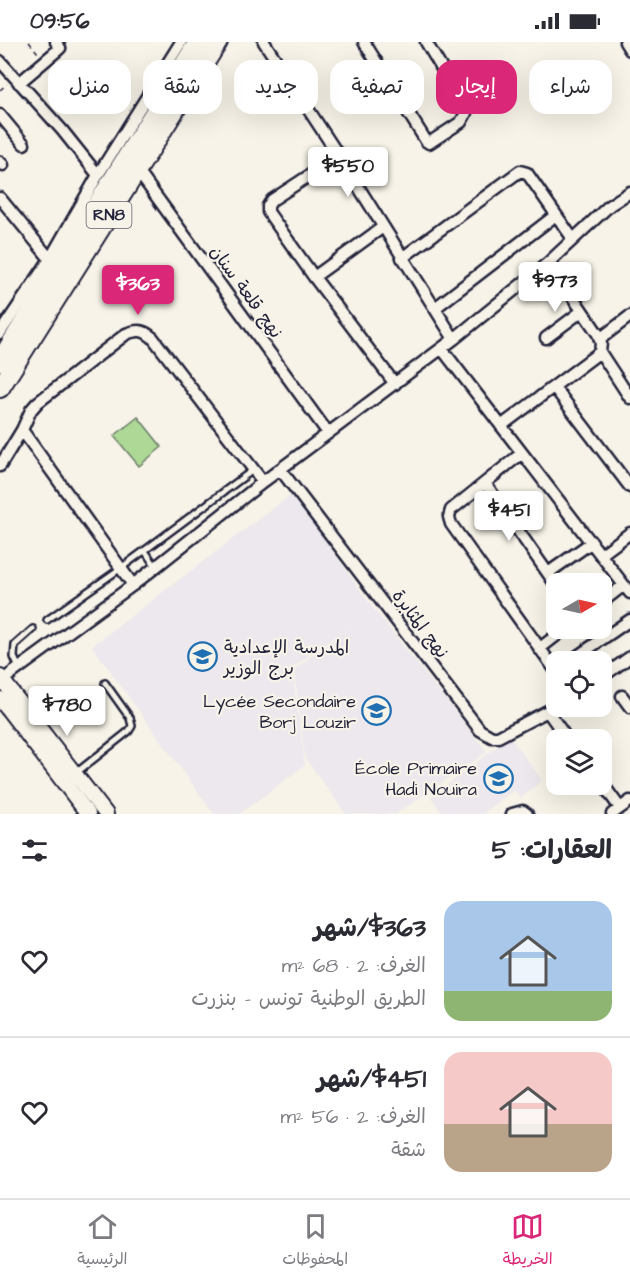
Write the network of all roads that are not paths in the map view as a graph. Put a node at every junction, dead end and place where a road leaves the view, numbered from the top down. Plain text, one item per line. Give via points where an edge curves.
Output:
1 (56, 42) edge
2 (181, 42) edge
3 (198, 42) edge
4 (218, 42) edge
5 (228, 42) edge
6 (264, 42) edge
7 (378, 42) edge
8 (426, 42) edge
9 (625, 42) edge
10 (366, 45) edge
11 (630, 50) edge
12 (0, 61) edge
13 (19, 83) junction
14 (0, 115) edge
15 (161, 133) junction
16 (24, 144) dead end
17 (339, 156) junction
18 (136, 170) junction
19 (98, 175) junction
20 (630, 192) edge
21 (0, 198) edge
22 (556, 215) junction
23 (383, 227) junction
24 (573, 239) junction
25 (402, 258) junction
26 (50, 259) junction
27 (549, 262) junction
28 (314, 277) junction
29 (435, 308) junction
30 (582, 310) junction
31 (630, 316) edge
32 (0, 333) edge
33 (546, 338) dead end
34 (454, 339) junction
35 (600, 339) junction
36 (442, 349) junction
37 (600, 352) junction
38 (1, 380) edge
39 (395, 384) junction
40 (554, 387) junction
41 (629, 394) edge
42 (501, 426) junction
43 (22, 430) junction
44 (328, 433) junction
45 (522, 453) junction
46 (0, 466) edge
47 (280, 469) junction
48 (254, 470) junction
49 (263, 482) junction
50 (485, 483) junction
51 (630, 487) edge
52 (630, 533) edge
53 (592, 542) junction
54 (145, 551) junction
55 (602, 554) junction
56 (156, 567) junction
57 (122, 568) junction
58 (548, 573) joint
59 (133, 585) junction
60 (627, 589) edge
61 (612, 597) edge
62 (47, 620) dead end
63 (630, 620) edge
64 (33, 629) dead end
65 (552, 639) edge
66 (539, 649) junction
67 (585, 651) edge
68 (630, 657) edge
69 (546, 658) edge
70 (19, 668) junction
71 (612, 670) edge
72 (1, 680) edge
73 (105, 683) dead end
74 (622, 696) dead end
75 (0, 699) edge
76 (630, 707) edge
77 (546, 712) edge
78 (75, 773) junction
79 (608, 795) edge
80 (630, 801) edge
81 (616, 811) edge
82 (88, 814) edge
83 (106, 814) edge
84 (512, 814) edge
85 (527, 814) edge

1 - 13 street via 59,49
2 - 19 street
3 - 38 highway, RN8
4 - 15 highway, RN8
5 - 15 highway, RN8
6 - 17 street
7 - 10 street
8 - 10 street via 466,113 461,123 429,143
9 - 11 street
12 - 13 street
13 - 19 street
14 - 16 street
15 - 18 highway, RN8
17 - 23 street
17 - 28 street via 268,206 271,218
18 - 38 highway, RN8
18 - 44 street, نهج قلعة سنان
19 - 26 street
20 - 24 street
21 - 26 street
22 - 24 street
22 - 25 street via 527,173 520,171
22 - 29 street
23 - 25 street
23 - 28 street
24 - 27 street
25 - 29 street
26 - 32 street
27 - 30 street
27 - 34 street
28 - 39 street
29 - 34 street
30 - 33 street
30 - 35 street
31 - 35 street
34 - 36 street
35 - 37 street
36 - 39 street
36 - 42 street
37 - 40 street
37 - 41 street
39 - 44 street
40 - 42 street
40 - 51 street
42 - 45 street
43 - 46 street
43 - 48 street via 37,403 126,334 145,331
43 - 57 street
44 - 47 street
45 - 50 street
45 - 53 street
47 - 49 street
47 - 77 street, نهج المثابرة via 480,730 498,736
48 - 49 street
48 - 54 lane
49 - 56 street
50 - 58 street
50 - 66 street via 451,510 451,524
52 - 55 street
53 - 55 street
53 - 58 street
54 - 56 lane
54 - 57 lane
55 - 60 street
56 - 59 street
57 - 59 street
57 - 62 lane
59 - 70 street
60 - 61 street
63 - 67 street
64 - 70 lane via 15,645 14,657
65 - 66 street
66 - 69 street
68 - 71 street
70 - 72 street
72 - 78 street
73 - 78 lane via 132,726
74 - 76 street
75 - 82 street
78 - 83 street
79 - 81 street
80 - 81 street
84 - 85 street

